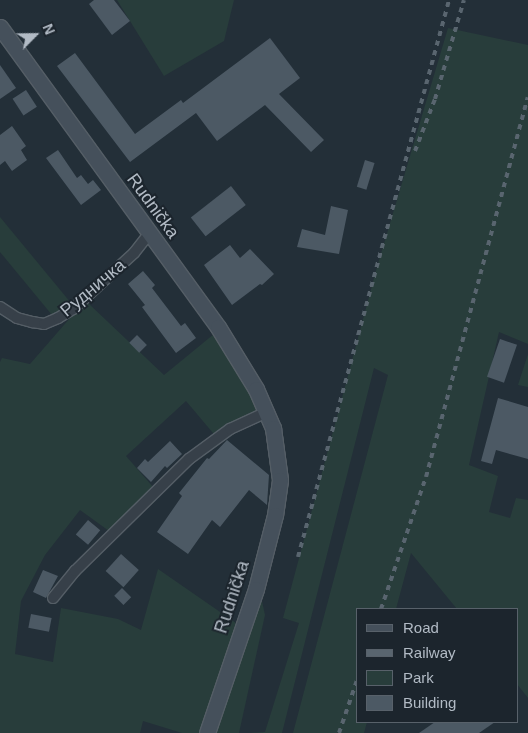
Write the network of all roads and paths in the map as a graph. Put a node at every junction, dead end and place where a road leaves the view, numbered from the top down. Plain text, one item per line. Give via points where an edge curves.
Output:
1 (0, 27) edge
2 (149, 234) junction
3 (0, 307) edge
4 (267, 412) junction
5 (53, 598) dead end
6 (207, 733) edge

1 - 2 street, Rudnička
2 - 3 street, Рудничка via 134,254 73,309 58,318 44,324 32,322 17,318
2 - 4 street, Rudnička via 218,327
4 - 5 street via 230,428 190,459 75,571
4 - 6 street, Rudnička via 275,434 280,490 256,589

